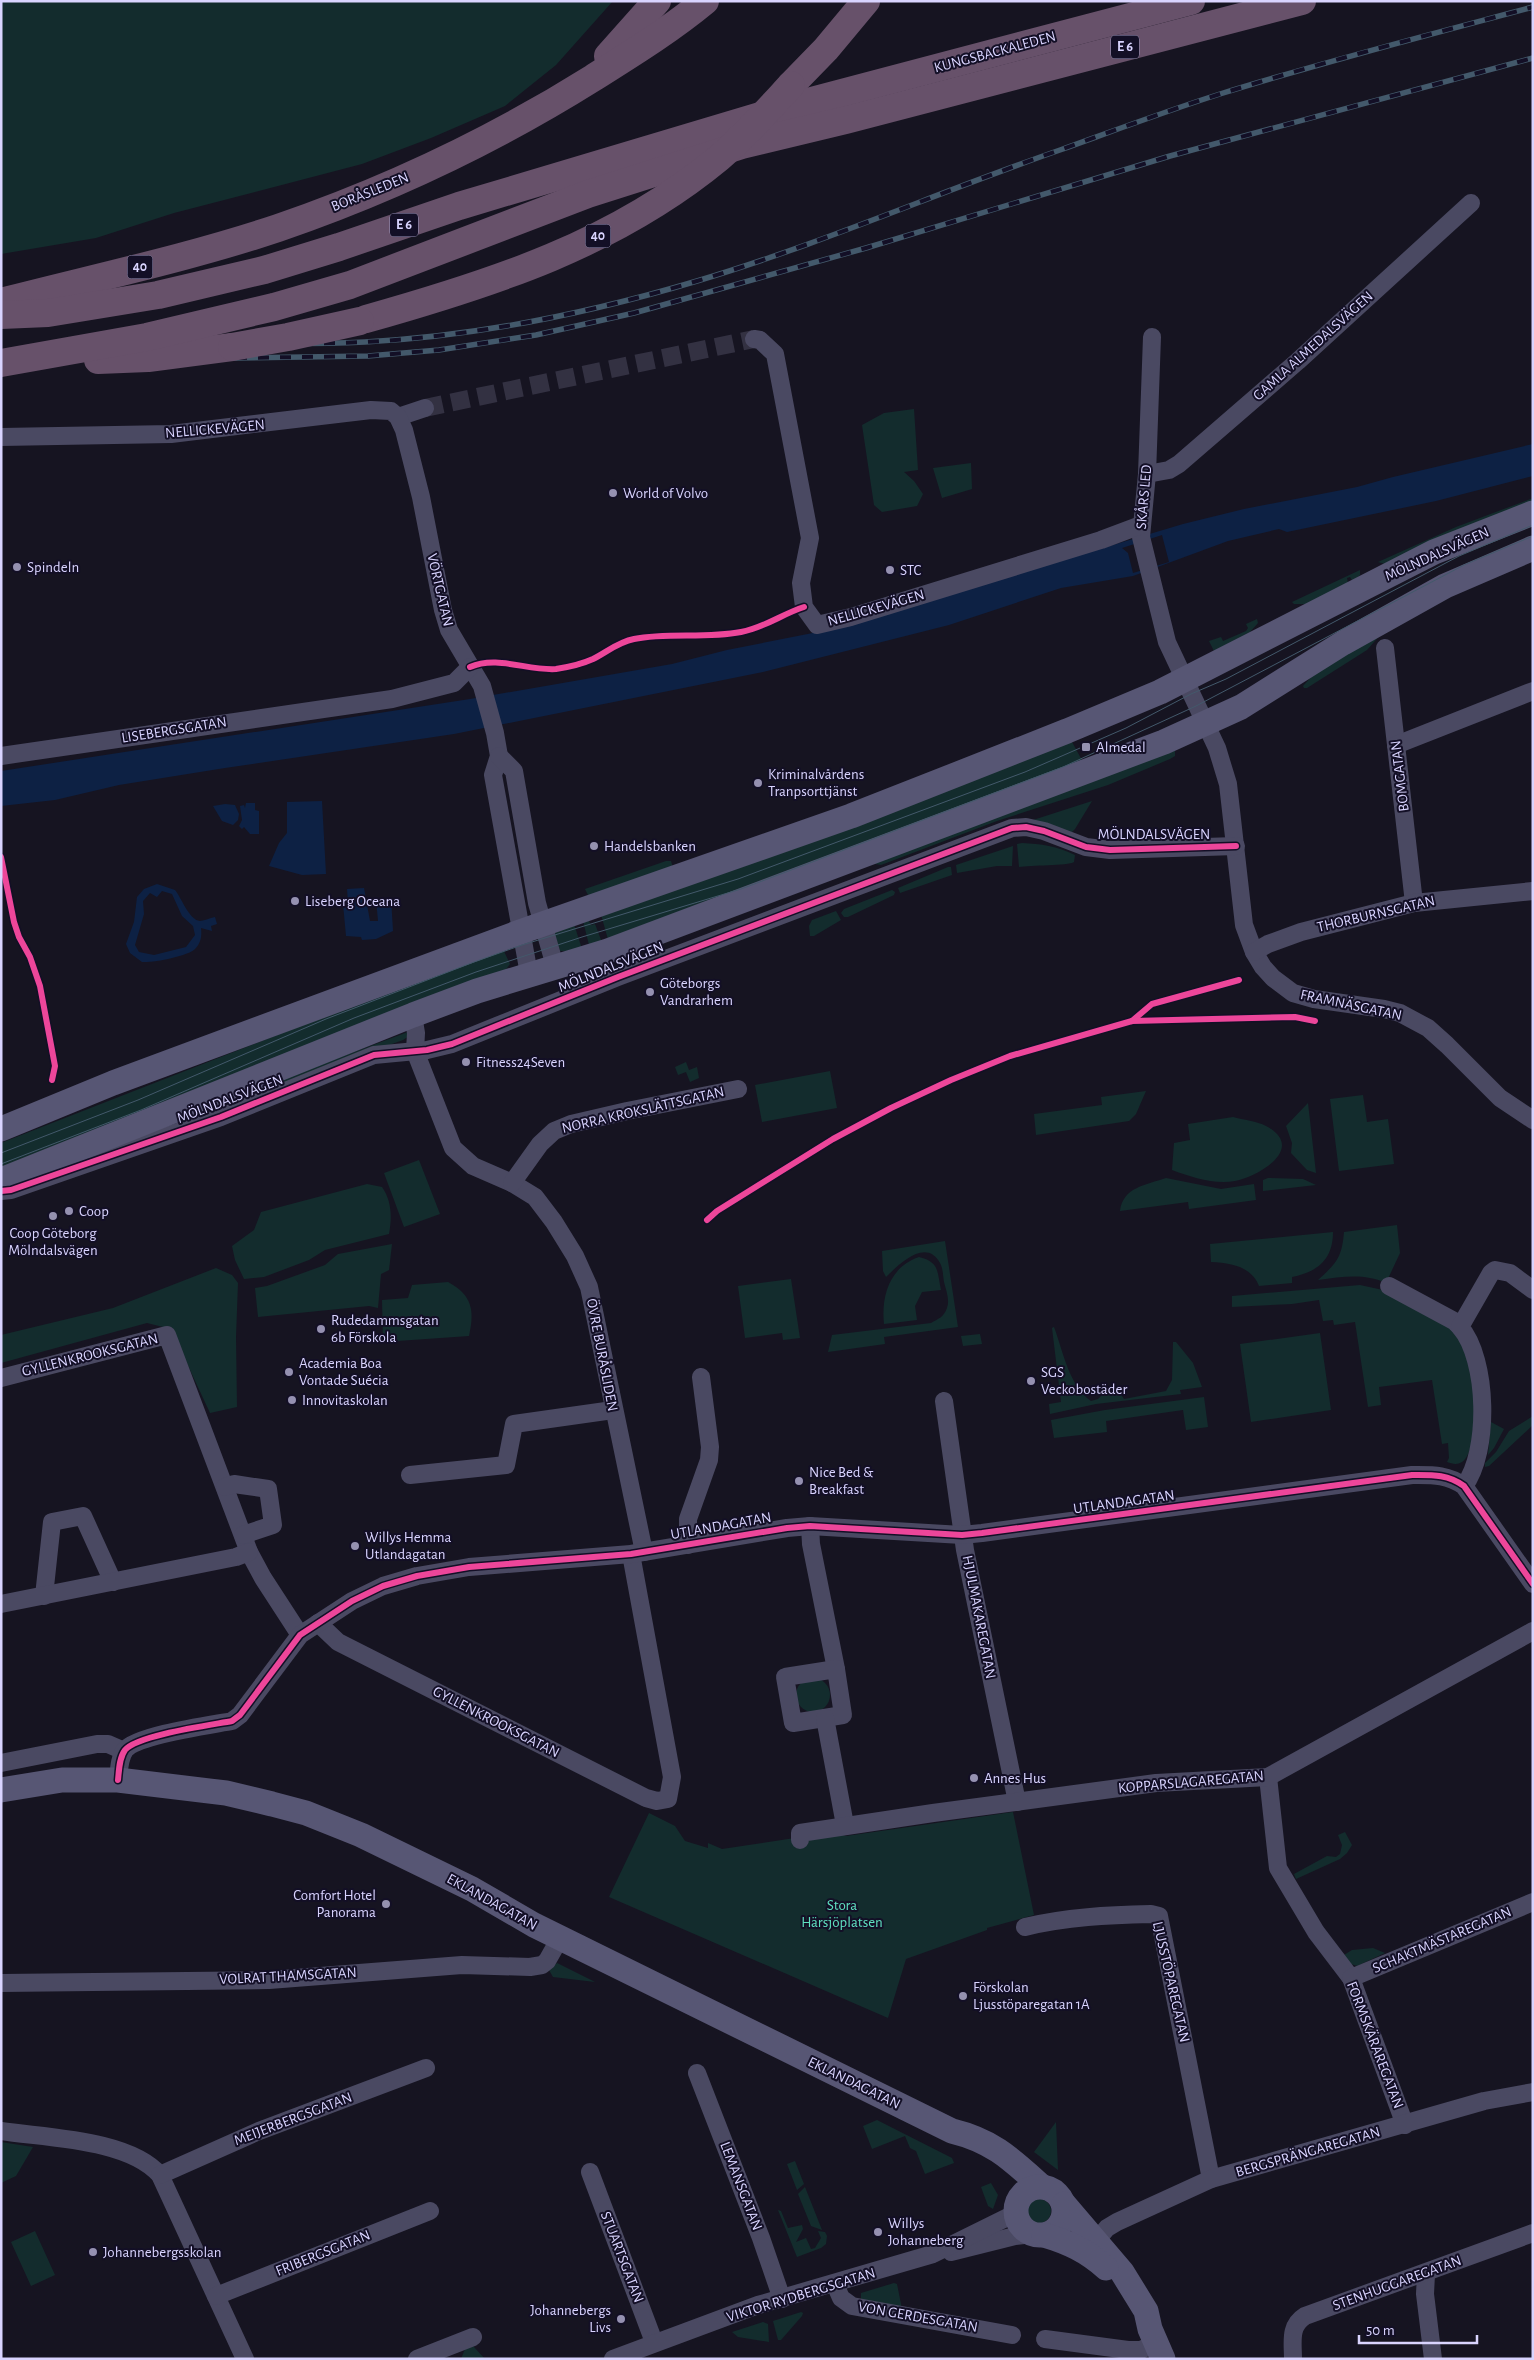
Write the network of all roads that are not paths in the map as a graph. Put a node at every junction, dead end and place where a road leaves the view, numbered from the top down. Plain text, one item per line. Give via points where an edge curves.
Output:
1 (657, 1) edge
2 (705, 1) edge
3 (841, 1) edge
4 (866, 1) edge
5 (1191, 1) edge
6 (1302, 1) edge
7 (822, 46) junction
8 (575, 90) junction
9 (795, 94) junction
10 (1471, 203) dead end
11 (1, 302) edge
12 (1, 315) edge
13 (1152, 337) dead end
14 (754, 339) dead end
15 (1, 364) edge
16 (425, 408) tunnel mouth
17 (398, 417) junction
18 (1, 437) edge
19 (1147, 474) junction
20 (1533, 513) edge
21 (1141, 531) junction
22 (1533, 548) edge
23 (1385, 648) dead end
24 (470, 667) junction
25 (1183, 680) junction
26 (1533, 691) edge
27 (1205, 724) junction
28 (1396, 745) junction
29 (1, 756) edge
30 (499, 756) junction
31 (1236, 846) junction
32 (1533, 891) edge
33 (1414, 903) junction
34 (532, 928) junction
35 (1254, 952) junction
36 (555, 966) junction
37 (529, 974) junction
38 (413, 1015) junction
39 (415, 1051) junction
40 (223, 1089) junction
41 (738, 1089) dead end
42 (258, 1103) junction
43 (60, 1104) junction
44 (1533, 1120) edge
45 (1, 1129) edge
46 (1, 1140) edge
47 (1, 1180) edge
48 (512, 1183) junction
49 (1, 1191) edge
50 (1389, 1286) dead end
51 (1533, 1290) edge
52 (1460, 1327) junction
53 (701, 1377) dead end
54 (1, 1378) edge
55 (944, 1402) dead end
56 (613, 1410) junction
57 (410, 1475) dead end
58 (1464, 1486) junction
59 (226, 1487) junction
60 (810, 1526) junction
61 (962, 1535) junction
62 (246, 1543) junction
63 (688, 1545) junction
64 (637, 1553) junction
65 (113, 1582) junction
66 (1533, 1584) edge
67 (44, 1596) junction
68 (1, 1604) edge
69 (318, 1623) junction
70 (1533, 1631) edge
71 (300, 1635) junction
72 (836, 1669) junction
73 (825, 1718) junction
74 (124, 1751) junction
75 (1, 1763) edge
76 (1268, 1777) junction
77 (118, 1780) junction
78 (672, 1786) joint
79 (1, 1790) edge
80 (1017, 1802) junction
81 (845, 1825) junction
82 (800, 1840) dead end
83 (1533, 1902) edge
84 (1025, 1927) dead end
85 (560, 1938) junction
86 (1351, 1978) junction
87 (1, 1982) edge
88 (426, 2068) dead end
89 (697, 2074) dead end
90 (1533, 2092) edge
91 (1405, 2124) junction
92 (952, 2131) junction
93 (1, 2132) edge
94 (590, 2172) dead end
95 (160, 2175) junction
96 (1211, 2179) junction
97 (1040, 2186) junction
98 (1064, 2204) junction
99 (1016, 2208) junction
100 (430, 2211) dead end
101 (1533, 2233) edge
102 (1038, 2234) junction
103 (1096, 2241) junction
104 (933, 2254) junction
105 (1426, 2274) junction
106 (835, 2284) junction
107 (216, 2296) junction
108 (782, 2299) junction
109 (1012, 2335) dead end
110 (473, 2337) dead end
111 (1045, 2339) dead end
112 (654, 2342) junction
113 (1157, 2343) edge
114 (246, 2359) edge
115 (417, 2359) edge
116 (613, 2359) edge
117 (1293, 2359) edge
118 (1433, 2359) edge

1 - 8 highway
2 - 8 highway, BORÅSLEDEN / 40
3 - 7 highway, 40
4 - 7 highway, 40
5 - 9 highway, KUNGSBACKALEDEN / E 6
6 - 15 highway, KUNGSBACKALEDEN / E 6 via 742,145 588,194 350,285 274,307 156,335
7 - 9 highway, 40
8 - 11 highway, BORÅSLEDEN / 40 via 476,145 377,191 294,222 190,254
9 - 12 highway, E 6 via 264,270 158,295 48,313
9 - 15 highway, 40, bridge via 757,122 720,157 631,220 582,245 476,287 351,323 232,346 148,358
10 - 19 street, GAMLA ALMEDALSVÄGEN via 1298,361 1179,464 1169,470
13 - 19 street, SKÅRS LED
14 - 21 street, NELLICKEVÄGEN via 760,340 775,354 810,538 801,582 804,607 817,625 1101,540
16 - 17 street
17 - 18 street, NELLICKEVÄGEN via 391,411 371,410 170,434
17 - 24 street, VÖRTGATAN via 421,497 443,610 452,637
19 - 21 street, SKÅRS LED
20 - 25 main road, MÖLNDALSVÄGEN via 1434,552
21 - 25 street, SKÅRS LED via 1167,642
22 - 27 main road, MÖLNDALSVÄGEN via 1445,586 1343,643 1241,707
23 - 28 street, BOMGATAN
24 - 29 street, LISEBERGSGATAN via 454,683 392,698
24 - 30 street, VÖRTGATAN via 485,695
25 - 27 street, FRAMNÄSGATAN
25 - 34 main road, MÖLNDALSVÄGEN via 1067,731 851,816
26 - 28 street
27 - 31 street, FRAMNÄSGATAN via 1217,748 1228,784
27 - 36 main road, MÖLNDALSVÄGEN via 1034,792 617,948
28 - 33 street, BOMGATAN
30 - 34 street, VÖRTGATAN via 493,775 515,892
30 - 34 street, VÖRTGATAN via 514,771 537,903
31 - 35 street, FRAMNÄSGATAN via 1244,925
31 - 39 street, MÖLNDALSVÄGEN via 1110,850 1086,847 1044,831 1012,828 644,967 452,1044
32 - 33 street, THORBURNSGATAN
33 - 35 street, THORBURNSGATAN via 1301,932
34 - 36 street, VÖRTGATAN
34 - 37 street, VÖRTGATAN
34 - 43 main road, MÖLNDALSVÄGEN
35 - 44 street, FRAMNÄSGATAN via 1273,978 1293,993 1400,1013 1428,1028 1500,1098
36 - 37 main road, MÖLNDALSVÄGEN
37 - 38 main road, MÖLNDALSVÄGEN
38 - 39 street
38 - 40 main road, MÖLNDALSVÄGEN
39 - 42 street, MÖLNDALSVÄGEN via 374,1055
39 - 48 street, ÖVRE BURÅSLIDEN via 453,1148 473,1166
40 - 42 street, MÖLNDALSVÄGEN via 251,1089
40 - 47 main road, MÖLNDALSVÄGEN
41 - 48 street, NORRA KROKSLÄTTSGATAN via 627,1111 554,1131 540,1144
42 - 49 street, MÖLNDALSVÄGEN
43 - 45 main road, MÖLNDALSVÄGEN
43 - 46 street via 45,1123
48 - 56 street, ÖVRE BURÅSLIDEN via 535,1197 554,1222 589,1287
50 - 52 street
51 - 52 street via 1510,1273 1495,1270
52 - 58 street via 1466,1334 1479,1374 1483,1402 1474,1469
53 - 63 street via 709,1429 709,1460 688,1519
54 - 59 street, GYLLENKROOKSGATAN via 167,1335
55 - 61 street, HJULMAKAREGATAN
56 - 57 street via 514,1424 506,1465
56 - 64 street, ÖVRE BURÅSLIDEN
58 - 61 street, UTLANDAGATAN via 1453,1478 1412,1475
58 - 66 street
59 - 62 street, GYLLENKROOKSGATAN
59 - 62 street via 234,1484 268,1489 272,1525
60 - 61 street, UTLANDAGATAN
60 - 63 street, UTLANDAGATAN
60 - 72 street
61 - 80 street, HJULMAKAREGATAN
62 - 65 street via 236,1557
62 - 71 street, GYLLENKROOKSGATAN via 263,1578
63 - 64 street, UTLANDAGATAN
64 - 69 street, UTLANDAGATAN via 469,1567 417,1576 359,1597
64 - 78 street, ÖVRE BURÅSLIDEN
65 - 67 street
65 - 67 street via 83,1516 52,1522
67 - 68 street
69 - 71 street, UTLANDAGATAN
69 - 78 street, GYLLENKROOKSGATAN via 338,1642 646,1798 664,1801 668,1799
70 - 76 street, KOPPARSLAGAREGATAN
71 - 74 street, UTLANDAGATAN via 243,1713 232,1721 145,1739
72 - 73 street via 843,1715
72 - 73 street via 785,1677 793,1724
73 - 81 street
74 - 75 street via 108,1744 97,1744
74 - 77 street
76 - 80 street, KOPPARSLAGAREGATAN via 1156,1783
76 - 86 street, FORMSKÄRAREGATAN via 1278,1868 1316,1932
77 - 79 main road, EKLANDAGATAN via 62,1780
77 - 85 main road, EKLANDAGATAN via 226,1793 323,1819 472,1889
80 - 81 street, KOPPARSLAGAREGATAN
81 - 82 street, KOPPARSLAGAREGATAN via 800,1833
83 - 86 street, SCHAKTMÄSTAREGATAN
84 - 96 street, LJUSSTÖPAREGATAN via 1096,1916 1159,1916
85 - 87 street, VOLRAT THAMSGATAN via 547,1962 530,1967 462,1965 261,1980
85 - 92 main road, EKLANDAGATAN
86 - 91 street, FORMSKÄRAREGATAN
88 - 95 street, MEIJERBERGSGATAN via 259,2131
89 - 108 street, LEMANSGATAN
90 - 91 street, BERGSPRÄNGAREGATAN via 1484,2101
91 - 96 street, BERGSPRÄNGAREGATAN
92 - 97 main road, EKLANDAGATAN via 970,2135 995,2147
92 - 99 main road, EKLANDAGATAN via 1004,2174 1011,2185
93 - 95 street via 121,2150 144,2160
94 - 112 street, STUARTSGATAN
95 - 107 street
96 - 103 street, BERGSPRÄNGAREGATAN via 1117,2222
97 - 98 main road, EKLANDAGATAN via 1055,2191
97 - 99 main road via 1026,2191
98 - 102 main road via 1061,2224 1052,2232
98 - 103 main road, EKLANDAGATAN
99 - 102 main road, EKLANDAGATAN via 1021,2226
99 - 104 street, VIKTOR RYDBERGSGATAN
100 - 107 street, FRIBERGSGATAN
101 - 105 street, STENHUGGAREGATAN
102 - 104 street, VIKTOR RYDBERGSGATAN
102 - 113 main road via 1069,2242 1106,2268
103 - 113 main road, EKLANDAGATAN via 1122,2272 1146,2310
104 - 106 street, VIKTOR RYDBERGSGATAN
105 - 117 street, STENHUGGAREGATAN via 1305,2316 1296,2322 1293,2331
105 - 118 street
106 - 108 street, VIKTOR RYDBERGSGATAN
106 - 109 street, VON GERDESGATAN via 841,2298 852,2306
107 - 114 street
108 - 112 street, VIKTOR RYDBERGSGATAN
110 - 115 street
111 - 113 street via 1128,2350 1141,2350
112 - 116 street, VIKTOR RYDBERGSGATAN

